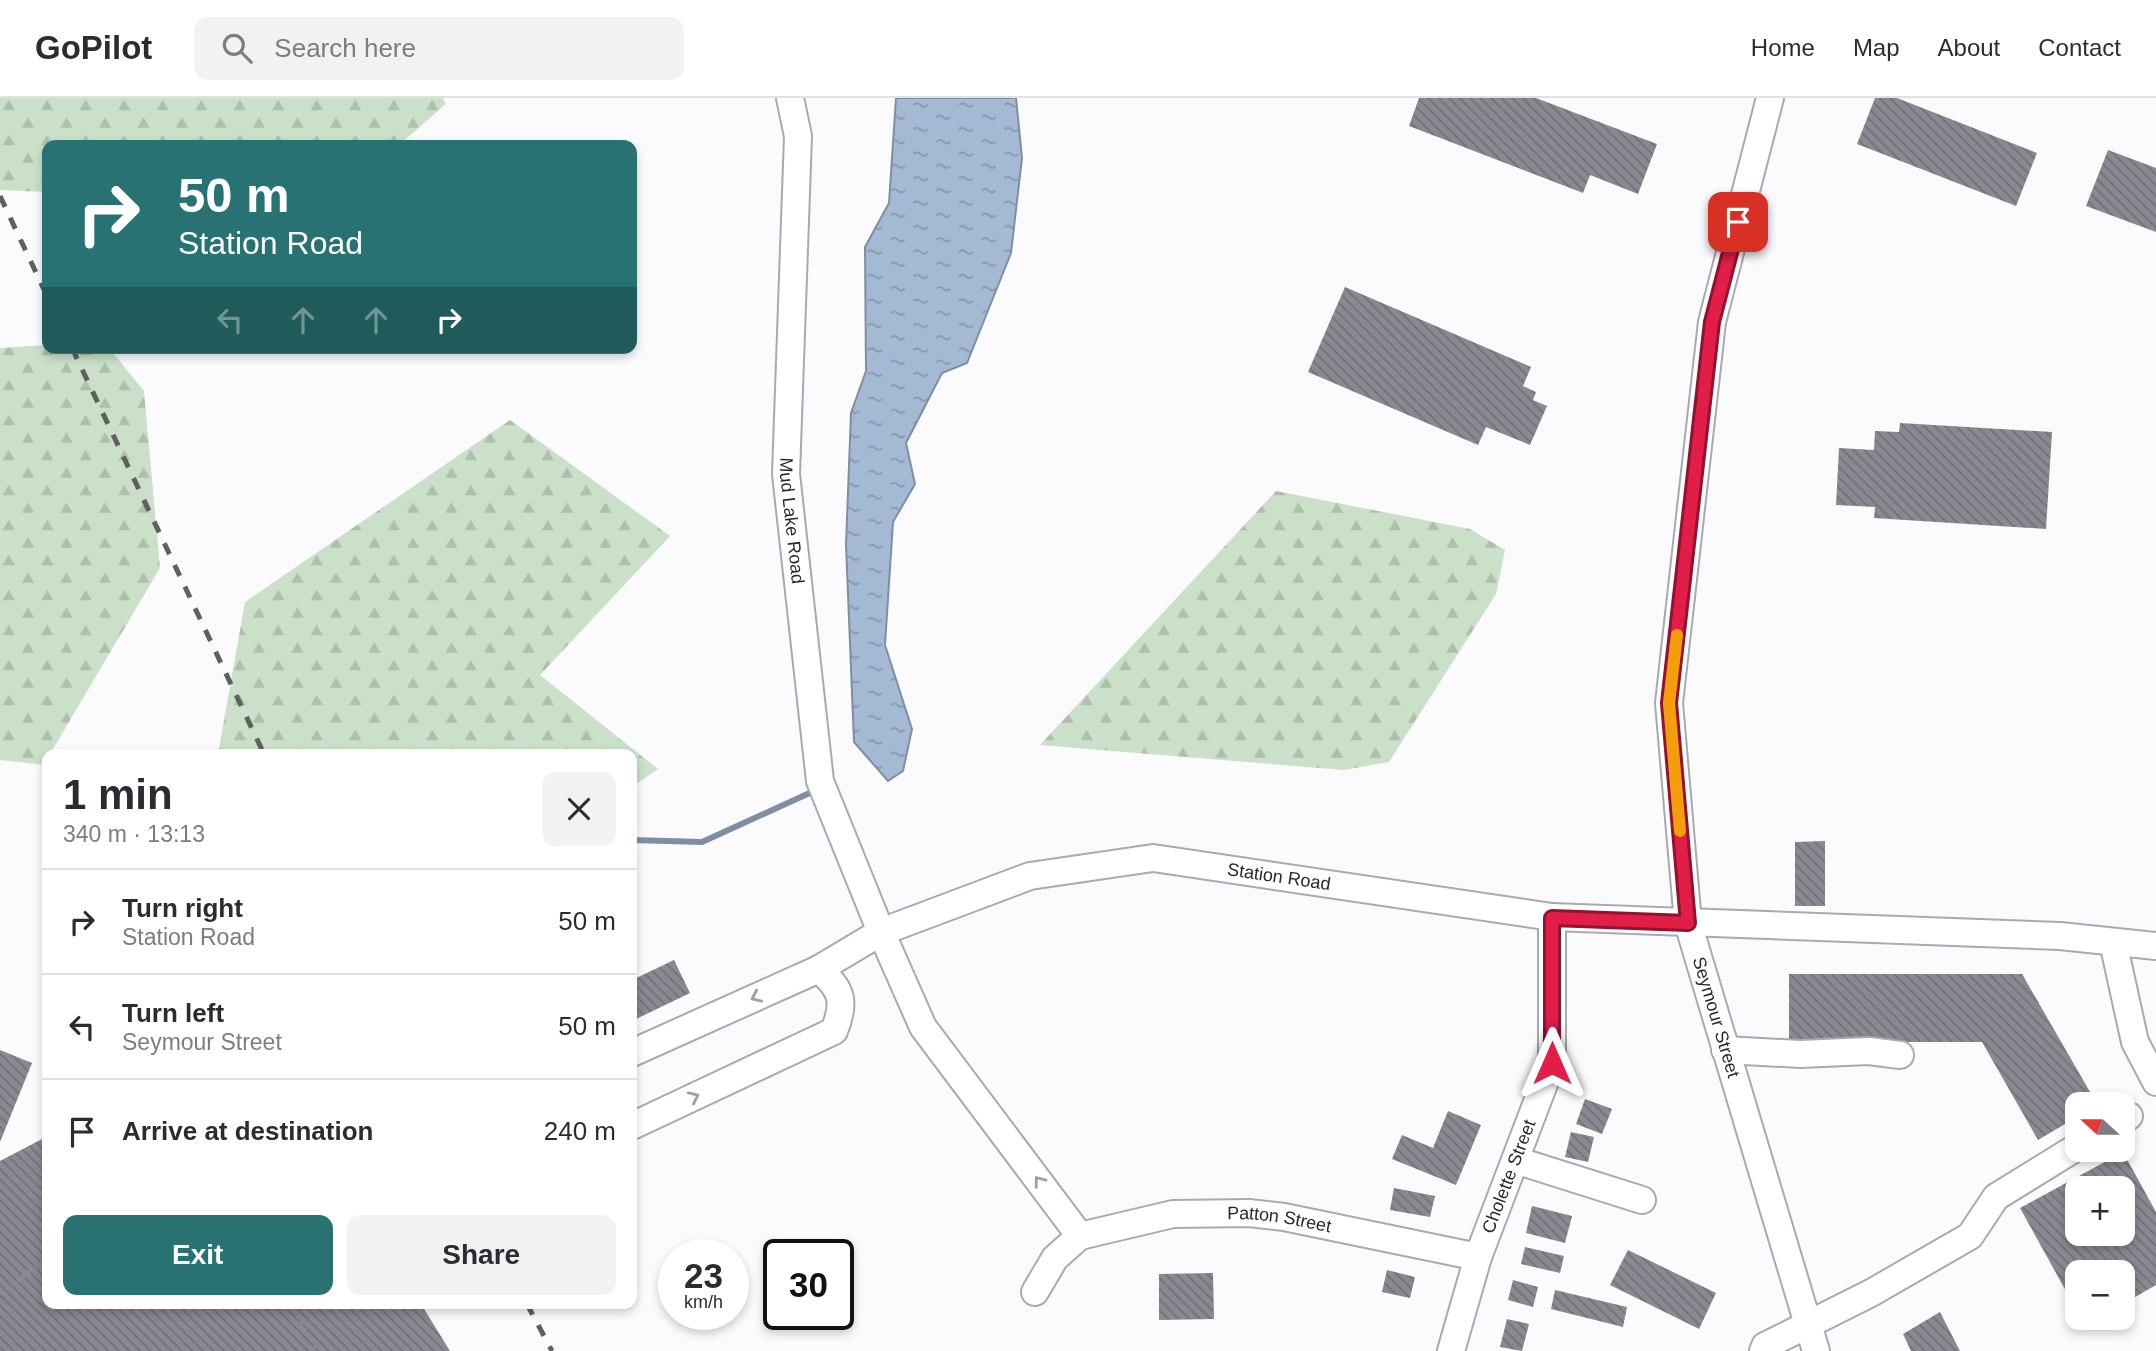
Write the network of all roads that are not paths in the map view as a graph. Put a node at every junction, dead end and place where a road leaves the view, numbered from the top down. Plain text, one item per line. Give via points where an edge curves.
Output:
1 (790, 98) edge
2 (1770, 98) edge
3 (1552, 918) junction
4 (1688, 923) junction
5 (881, 932) junction
6 (2113, 942) junction
7 (2156, 946) edge
8 (819, 969) junction
9 (1725, 1050) junction
10 (637, 1052) edge
11 (1900, 1055) dead end
12 (2156, 1082) edge
13 (637, 1124) edge
14 (2065, 1154) edge
15 (1515, 1160) junction
16 (1642, 1200) dead end
17 (1080, 1236) junction
18 (1478, 1257) junction
19 (1035, 1292) dead end
20 (1807, 1325) junction
21 (1451, 1351) edge
22 (1763, 1351) edge
23 (1816, 1351) edge

1 - 5 street, Mud Lake Road via 798,136 786,474 820,781
2 - 4 street, Seymour Street via 1712,322 1669,703
3 - 4 street, Station Road
3 - 5 street, Station Road via 1153,859 1030,876
3 - 15 street, Cholette Street via 1552,1063
4 - 6 street, Station Road via 2060,936
4 - 9 street, Seymour Street
5 - 8 street, Station Road
17 -> 5 street via 923,1027
6 - 7 street, Station Road
6 - 12 street via 2135,1042
8 -> 10 street, Station Road
13 -> 8 street via 834,1031 841,1013 840,997 834,983
9 - 11 street
9 - 20 street, Seymour Street
14 - 20 street via 1996,1197 1969,1236
15 - 16 street
15 - 18 street, Cholette Street
17 - 18 street, Patton Street via 1173,1214 1249,1213 1325,1224
17 - 19 street, Patton Street via 1055,1258
18 - 21 street, Cholette Street
20 - 22 street
20 - 23 street, Seymour Street

